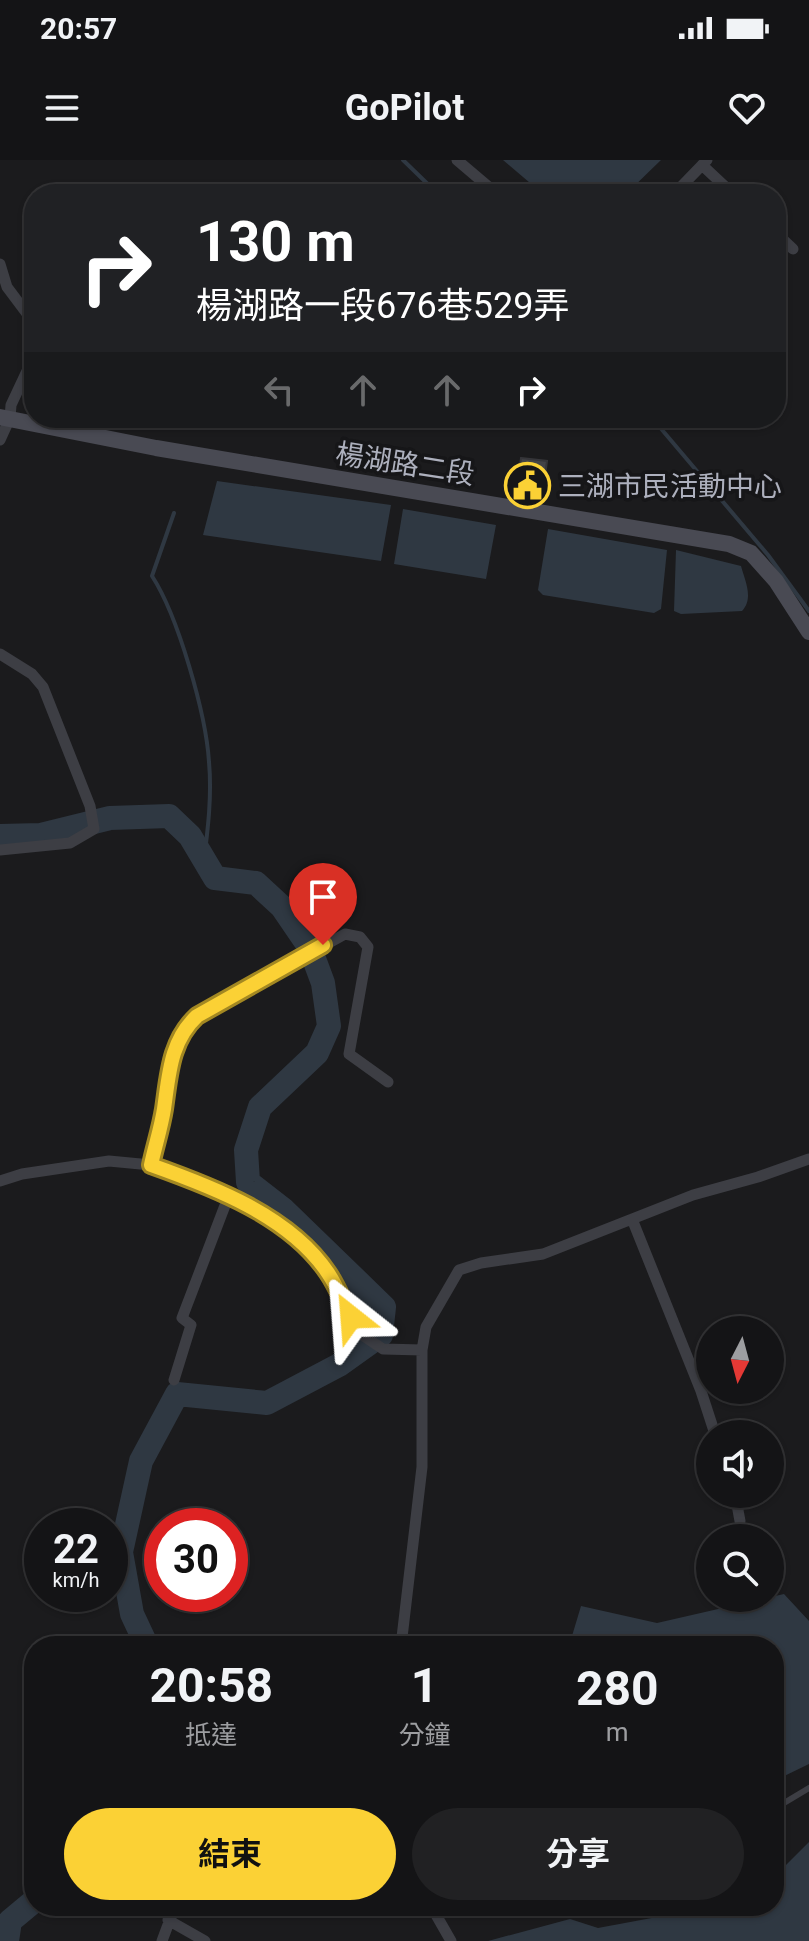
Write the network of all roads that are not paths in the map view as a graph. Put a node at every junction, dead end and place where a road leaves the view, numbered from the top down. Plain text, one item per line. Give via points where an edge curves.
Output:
1 (457, 160) edge
2 (704, 162) edge
3 (485, 184) edge
4 (683, 184) edge
5 (724, 184) edge
6 (786, 242) edge
7 (793, 249) dead end
8 (0, 264) edge
9 (24, 310) edge
10 (24, 377) edge
11 (5, 418) edge
12 (58, 428) edge
13 (0, 440) edge
14 (809, 632) edge
15 (0, 654) edge
16 (0, 850) edge
17 (388, 1082) dead end
18 (809, 1159) edge
19 (151, 1165) junction
20 (0, 1181) edge
21 (229, 1195) junction
22 (632, 1219) junction
23 (422, 1350) junction
24 (174, 1380) dead end
25 (710, 1420) edge
26 (738, 1508) edge
27 (740, 1521) dead end
28 (402, 1636) edge
29 (809, 1788) edge
30 (784, 1803) edge
31 (170, 1916) edge
32 (437, 1916) edge
33 (168, 1920) junction
34 (162, 1941) edge
35 (205, 1941) edge
36 (451, 1941) edge

1 - 3 street
2 - 4 street
2 - 5 street
6 - 7 street
8 - 9 street via 7,287
10 - 11 street
11 - 13 street
12 - 14 street, 楊湖路二段 via 729,544 751,553
15 - 16 street via 43,687 90,806 94,829 70,843
17 - 19 street via 349,1054 368,947 360,937 345,934 187,1025 171,1060
18 - 22 street
19 - 20 street via 109,1161
19 - 21 street
21 - 23 street via 296,1237 328,1272 365,1337 383,1349
21 - 24 street via 182,1318 191,1325
22 - 23 street via 543,1254 459,1270 426,1327
22 - 25 street
23 - 28 street via 422,1467
26 - 27 street
29 - 30 lane
31 - 33 street
32 - 36 street
33 - 34 street
33 - 35 street

